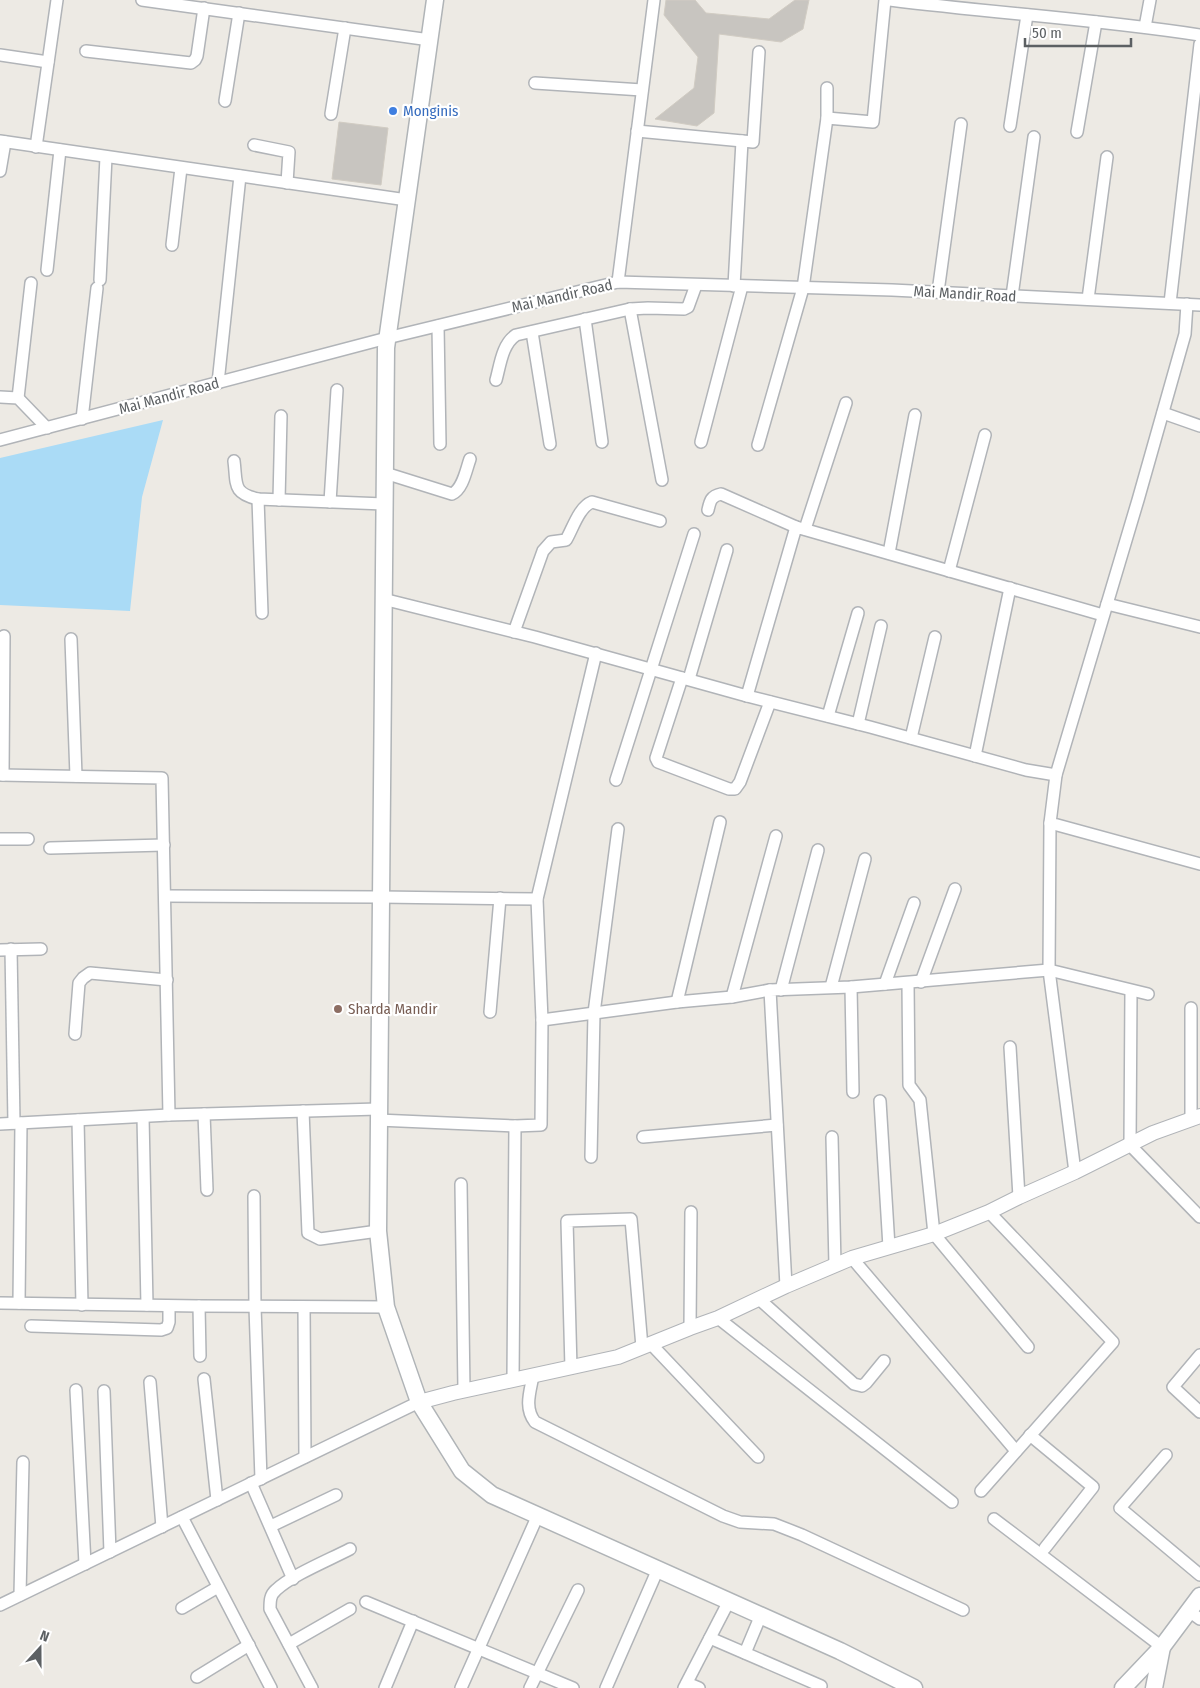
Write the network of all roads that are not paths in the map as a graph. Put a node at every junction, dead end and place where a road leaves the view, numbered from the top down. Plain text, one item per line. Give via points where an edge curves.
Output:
1 (57, 0) edge
2 (142, 0) edge
3 (435, 0) edge
4 (654, 0) edge
5 (885, 0) edge
6 (890, 0) edge
7 (1150, 0) edge
8 (922, 2) edge
9 (204, 8) junction
10 (239, 13) junction
11 (1027, 15) junction
12 (1096, 22) junction
13 (1145, 27) junction
14 (345, 28) junction
15 (1200, 35) edge
16 (430, 40) junction
17 (1200, 44) edge
18 (86, 51) dead end
19 (759, 52) dead end
20 (0, 55) edge
21 (48, 62) junction
22 (535, 83) dead end
23 (827, 88) dead end
24 (642, 90) junction
25 (225, 101) dead end
26 (331, 114) dead end
27 (827, 118) junction
28 (961, 124) dead end
29 (1010, 126) dead end
30 (637, 131) junction
31 (1077, 132) dead end
32 (1034, 137) dead end
33 (742, 141) junction
34 (2, 142) edge
35 (254, 145) dead end
36 (36, 147) junction
37 (60, 150) junction
38 (106, 157) junction
39 (1107, 157) dead end
40 (181, 168) junction
41 (0, 171) edge
42 (240, 176) junction
43 (287, 183) junction
44 (407, 200) junction
45 (172, 245) dead end
46 (47, 270) dead end
47 (618, 282) junction
48 (31, 283) dead end
49 (696, 285) junction
50 (738, 286) junction
51 (803, 288) junction
52 (938, 292) junction
53 (1012, 296) junction
54 (1088, 299) junction
55 (1170, 303) junction
56 (1187, 304) junction
57 (1200, 305) edge
58 (630, 309) junction
59 (585, 320) junction
60 (438, 326) junction
61 (532, 332) junction
62 (387, 338) junction
63 (496, 380) dead end
64 (218, 383) junction
65 (337, 390) dead end
66 (0, 396) edge
67 (18, 398) junction
68 (846, 403) dead end
69 (1163, 413) junction
70 (915, 415) dead end
71 (281, 416) dead end
72 (82, 419) junction
73 (1200, 426) edge
74 (47, 428) junction
75 (986, 435) dead end
76 (0, 440) edge
77 (602, 442) dead end
78 (701, 442) dead end
79 (440, 444) dead end
80 (550, 444) dead end
81 (758, 445) dead end
82 (470, 459) dead end
83 (234, 461) dead end
84 (384, 473) junction
85 (662, 480) dead end
86 (258, 499) junction
87 (278, 500) junction
88 (330, 502) junction
89 (384, 504) junction
90 (708, 510) dead end
91 (660, 521) dead end
92 (800, 528) junction
93 (694, 534) dead end
94 (727, 550) dead end
95 (888, 553) junction
96 (949, 570) junction
97 (1010, 588) junction
98 (383, 599) junction
99 (1105, 609) junction
100 (262, 613) dead end
101 (858, 613) dead end
102 (881, 626) dead end
103 (1200, 626) edge
104 (514, 632) junction
105 (4, 636) dead end
106 (935, 637) dead end
107 (70, 639) dead end
108 (596, 654) junction
109 (652, 669) junction
110 (685, 678) junction
111 (747, 696) junction
112 (770, 702) junction
113 (828, 716) junction
114 (858, 724) junction
115 (911, 738) junction
116 (975, 756) junction
117 (1, 775) edge
118 (1056, 775) junction
119 (76, 776) junction
120 (616, 780) dead end
121 (720, 822) dead end
122 (1050, 823) junction
123 (618, 828) dead end
124 (776, 836) dead end
125 (0, 839) edge
126 (28, 839) dead end
127 (164, 845) junction
128 (0, 848) edge
129 (50, 848) dead end
130 (818, 850) dead end
131 (865, 858) dead end
132 (1200, 864) edge
133 (955, 889) dead end
134 (165, 896) junction
135 (380, 896) junction
136 (500, 898) junction
137 (537, 899) junction
138 (914, 903) dead end
139 (41, 949) dead end
140 (6, 950) edge
141 (1049, 970) junction
142 (167, 980) junction
143 (921, 982) junction
144 (908, 983) junction
145 (885, 984) junction
146 (831, 987) junction
147 (851, 987) junction
148 (776, 990) junction
149 (1131, 991) junction
150 (1148, 994) dead end
151 (732, 997) junction
152 (677, 1002) junction
153 (1191, 1008) dead end
154 (490, 1012) dead end
155 (594, 1013) junction
156 (542, 1020) junction
157 (74, 1034) dead end
158 (1010, 1047) dead end
159 (853, 1092) dead end
160 (880, 1101) dead end
161 (303, 1111) junction
162 (204, 1114) junction
163 (378, 1114) junction
164 (169, 1115) junction
165 (142, 1117) junction
166 (1195, 1118) edge
167 (78, 1120) junction
168 (17, 1123) junction
169 (0, 1124) edge
170 (777, 1125) junction
171 (515, 1126) junction
172 (643, 1137) dead end
173 (832, 1137) dead end
174 (1130, 1145) junction
175 (591, 1157) dead end
176 (1075, 1172) junction
177 (461, 1184) dead end
178 (207, 1190) dead end
179 (254, 1196) dead end
180 (1019, 1197) junction
181 (690, 1212) dead end
182 (989, 1212) junction
183 (1200, 1217) edge
184 (378, 1232) junction
185 (934, 1234) junction
186 (889, 1247) junction
187 (852, 1258) junction
188 (835, 1265) junction
189 (786, 1286) junction
190 (758, 1299) junction
191 (0, 1303) edge
192 (19, 1303) junction
193 (82, 1304) junction
194 (146, 1306) junction
195 (169, 1306) junction
196 (199, 1306) junction
197 (255, 1307) junction
198 (304, 1307) junction
199 (386, 1307) junction
200 (718, 1318) junction
201 (32, 1326) dead end
202 (690, 1328) junction
203 (646, 1346) junction
204 (1028, 1347) dead end
205 (1200, 1355) edge
206 (200, 1356) dead end
207 (884, 1361) dead end
208 (570, 1368) junction
209 (533, 1376) junction
210 (204, 1379) dead end
211 (512, 1380) junction
212 (150, 1382) dead end
213 (76, 1390) dead end
214 (464, 1390) junction
215 (104, 1391) dead end
216 (419, 1402) junction
217 (1200, 1412) edge
218 (1030, 1435) junction
219 (1016, 1451) junction
220 (1166, 1455) dead end
221 (305, 1457) junction
222 (758, 1457) dead end
223 (23, 1462) dead end
224 (256, 1481) junction
225 (980, 1491) dead end
226 (336, 1495) dead end
227 (217, 1500) junction
228 (952, 1502) dead end
229 (538, 1515) junction
230 (182, 1517) junction
231 (994, 1519) dead end
232 (162, 1526) junction
233 (271, 1526) junction
234 (1044, 1548) dead end
235 (350, 1549) dead end
236 (110, 1552) junction
237 (85, 1564) junction
238 (658, 1569) junction
239 (1200, 1575) edge
240 (293, 1579) junction
241 (218, 1586) junction
242 (578, 1590) dead end
243 (20, 1595) junction
244 (1200, 1596) edge
245 (729, 1601) junction
246 (366, 1602) dead end
247 (0, 1605) edge
248 (182, 1608) dead end
249 (350, 1610) dead end
250 (963, 1610) dead end
251 (1195, 1615) edge
252 (761, 1616) junction
253 (413, 1621) junction
254 (710, 1638) junction
255 (289, 1644) junction
256 (249, 1645) junction
257 (1162, 1647) junction
258 (478, 1648) junction
259 (745, 1654) junction
260 (537, 1673) junction
261 (197, 1677) dead end
262 (685, 1685) edge
263 (821, 1686) dead end
264 (271, 1688) edge
265 (312, 1688) edge
266 (386, 1688) edge
267 (461, 1688) edge
268 (530, 1688) edge
269 (573, 1688) edge
270 (606, 1688) edge
271 (699, 1688) edge
272 (914, 1688) edge
273 (1123, 1688) edge
274 (1154, 1688) edge

1 - 21 street
2 - 9 street
3 - 16 main road
4 - 24 street
5 - 27 street via 872,122
6 - 8 street
7 - 13 street
8 - 11 street
9 - 10 street
9 - 18 street via 196,56 191,63
10 - 14 street
10 - 25 street
11 - 12 street
11 - 29 street
12 - 13 street
12 - 31 street
13 - 15 street
14 - 16 street
14 - 26 street
16 - 44 main road
17 - 55 street
19 - 33 street via 753,142
20 - 21 street
21 - 36 street
22 - 24 street
23 - 27 street
24 - 30 street
27 - 51 street
28 - 52 street
30 - 33 street
30 - 47 street
32 - 53 street
33 - 50 street
34 - 36 street
34 - 41 street
35 - 43 street via 289,152
36 - 37 street
37 - 38 street
37 - 46 street
38 - 40 street
38 - 72 street via 99,284
39 - 54 street
40 - 42 street
40 - 45 street
42 - 43 street
42 - 64 street
43 - 44 street
44 - 62 main road
47 - 49 street, Mai Mandir Road
47 - 60 street, Mai Mandir Road
48 - 67 street
49 - 50 street, Mai Mandir Road
49 - 58 street via 688,307 684,309
50 - 51 street, Mai Mandir Road
50 - 78 street
51 - 52 street, Mai Mandir Road
51 - 81 street
52 - 53 street, Mai Mandir Road
53 - 54 street, Mai Mandir Road
54 - 55 street, Mai Mandir Road
55 - 56 street, Mai Mandir Road
56 - 57 street, Mai Mandir Road
56 - 69 street via 1185,334
58 - 59 street
58 - 85 street
59 - 61 street
59 - 77 street
60 - 62 street, Mai Mandir Road
60 - 79 street
61 - 63 street via 511,338
61 - 80 street
62 - 64 street, Mai Mandir Road
62 - 84 main road
64 - 72 street, Mai Mandir Road
65 - 88 street
66 - 67 street
67 - 74 street
68 - 92 street
69 - 73 street
69 - 99 street
70 - 95 street
71 - 87 street
72 - 74 street, Mai Mandir Road
74 - 76 street, Mai Mandir Road
75 - 96 street
82 - 84 street via 459,488 452,494
83 - 86 street via 240,493
84 - 89 main road
86 - 87 street
86 - 100 street
87 - 88 street
88 - 89 street
89 - 98 main road
90 - 92 street via 711,499 721,494
91 - 104 street via 592,502 588,504 566,540 551,542 543,550
92 - 95 street
92 - 111 street
93 - 109 street
94 - 110 street
95 - 96 street
96 - 97 street
97 - 99 street
97 - 116 street
98 - 104 street
98 - 135 main road
99 - 103 street
99 - 118 street
101 - 113 street
102 - 114 street
104 - 108 street
105 - 117 street
106 - 115 street
107 - 119 street
108 - 109 street
108 - 137 street
109 - 110 street
109 - 120 street
110 - 111 street
110 - 112 street via 656,758 658,762 729,789 735,789 740,782
111 - 112 street
112 - 113 street
113 - 114 street
114 - 115 street
115 - 116 street
116 - 118 street
117 - 119 street
118 - 122 street
119 - 127 street via 162,778
121 - 152 street
122 - 132 street
122 - 141 street
123 - 155 street
124 - 151 street
125 - 126 street
125 - 128 street
127 - 129 street
127 - 134 street
130 - 148 street
131 - 146 street
133 - 143 street
134 - 135 street
134 - 142 street
135 - 136 street
135 - 163 main road
136 - 137 street
136 - 154 street
137 - 156 street
138 - 145 street
139 - 140 street
140 - 168 street
141 - 143 street
141 - 149 street
141 - 176 street
142 - 157 street via 90,973 79,983
142 - 164 street
143 - 144 street
144 - 145 street
144 - 185 street via 909,1086 920,1100
145 - 147 street
146 - 147 street
146 - 148 street
147 - 159 street
148 - 151 street
148 - 170 street
149 - 150 street
149 - 174 street
151 - 152 street
152 - 155 street
153 - 166 street
155 - 156 street
155 - 175 street
156 - 171 street via 541,1125
158 - 180 street
160 - 186 street
161 - 162 street
161 - 163 street
161 - 184 street via 308,1233 320,1239
162 - 164 street
162 - 178 street
163 - 171 street
163 - 184 main road
164 - 165 street
165 - 167 street
165 - 194 street
166 - 174 street
167 - 168 street
167 - 193 street
168 - 169 street
168 - 192 street
170 - 172 street
170 - 189 street
171 - 211 street
173 - 188 street
174 - 176 street
174 - 183 street
176 - 180 street
177 - 214 street
179 - 197 street
180 - 182 street
181 - 202 street
182 - 185 street
182 - 218 street via 1113,1342
184 - 199 main road
185 - 186 street
185 - 204 street
186 - 187 street
187 - 188 street
187 - 219 street
188 - 189 street
189 - 190 street
190 - 200 street
190 - 207 street via 854,1384 862,1386 866,1383
191 - 192 street
192 - 193 street
193 - 194 street
194 - 195 street
195 - 196 street
195 - 201 street via 167,1328 161,1330
196 - 197 street
196 - 206 street
197 - 198 street
197 - 224 street
198 - 199 street
198 - 221 street
199 - 216 main road
200 - 202 street
200 - 228 street
202 - 203 street
203 - 208 street via 618,1357
203 - 208 street via 631,1219 567,1221
203 - 222 street
205 - 217 street via 1173,1387
208 - 209 street
209 - 211 street
209 - 250 street via 529,1414 535,1422 724,1516 740,1522 774,1524 802,1534
210 - 227 street
211 - 214 street
212 - 232 street
213 - 237 street
214 - 216 street
215 - 236 street
216 - 221 street
216 - 229 main road via 462,1471 492,1495
218 - 219 street
218 - 234 street via 1092,1487
219 - 225 street
220 - 239 street via 1120,1508
221 - 224 street
223 - 243 street
224 - 227 street
224 - 233 street
226 - 233 street
227 - 230 street
229 - 238 main road
229 - 258 street
230 - 232 street
230 - 241 street
231 - 257 street
232 - 236 street
233 - 240 street
235 - 240 street
236 - 237 street
237 - 243 street
238 - 245 main road
238 - 270 street
240 - 255 street via 270,1598 270,1608
241 - 248 street
241 - 256 street
242 - 260 street
243 - 247 street
244 - 251 main road
245 - 252 main road
245 - 254 street
246 - 253 street
249 - 255 street
251 - 257 main road
252 - 259 street
252 - 272 main road
253 - 258 street
253 - 266 street
254 - 259 street
254 - 262 street
255 - 265 street
256 - 261 street
256 - 264 street
257 - 273 main road
257 - 274 main road
258 - 260 street
258 - 267 street
259 - 263 street
260 - 268 street
260 - 269 street
262 - 271 street

